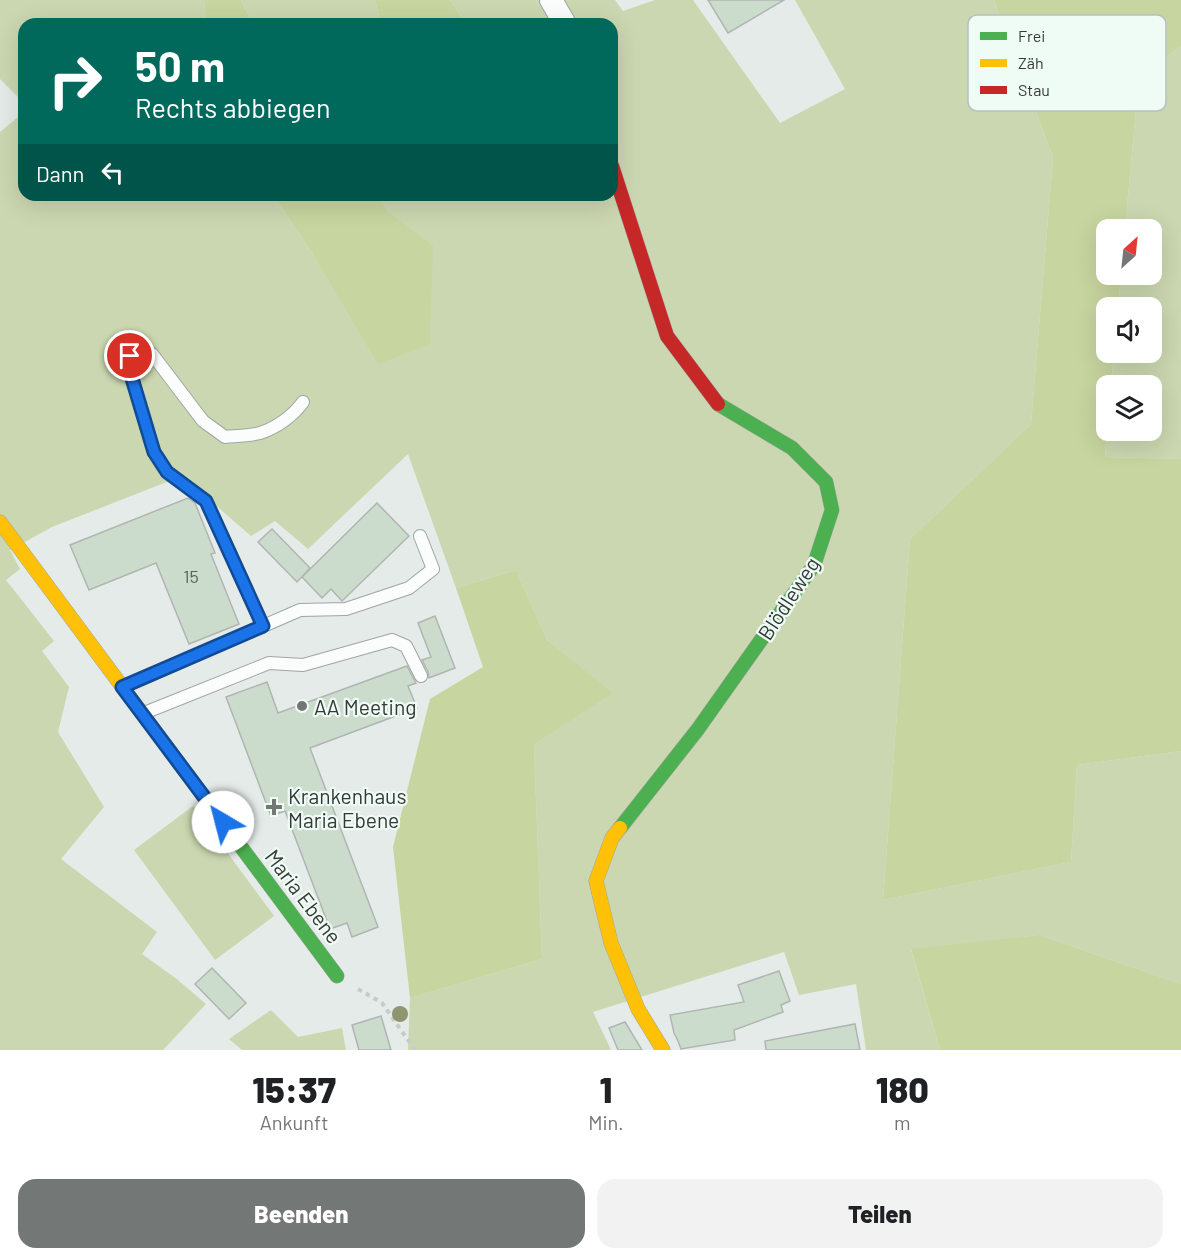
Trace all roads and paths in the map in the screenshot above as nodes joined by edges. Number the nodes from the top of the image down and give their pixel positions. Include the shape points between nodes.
1 (552, 0) edge
2 (562, 18) edge
3 (618, 184) edge
4 (303, 402) dead end
5 (0, 522) edge
6 (420, 536) dead end
7 (263, 626) junction
8 (421, 676) dead end
9 (122, 687) junction
10 (142, 714) junction
11 (337, 976) joint
12 (415, 1050) edge
13 (663, 1050) edge

1 - 2 street
3 - 13 street, Blödleweg via 668,336 718,404 792,448 826,482 832,510 814,565 698,729 612,838 596,881 611,943 638,1009
4 - 7 lane via 276,426 258,433 225,437 202,421 152,354 138,352 130,356 128,365 154,452 167,472 206,501
5 - 9 street, Maria Ebene
6 - 7 lane via 433,569 409,588 346,609 300,610
7 - 9 lane
8 - 10 lane via 406,646 392,640 303,665 269,663
9 - 10 street, Maria Ebene
10 - 11 street, Maria Ebene
11 - 12 path, Maria Ebene via 382,1004

